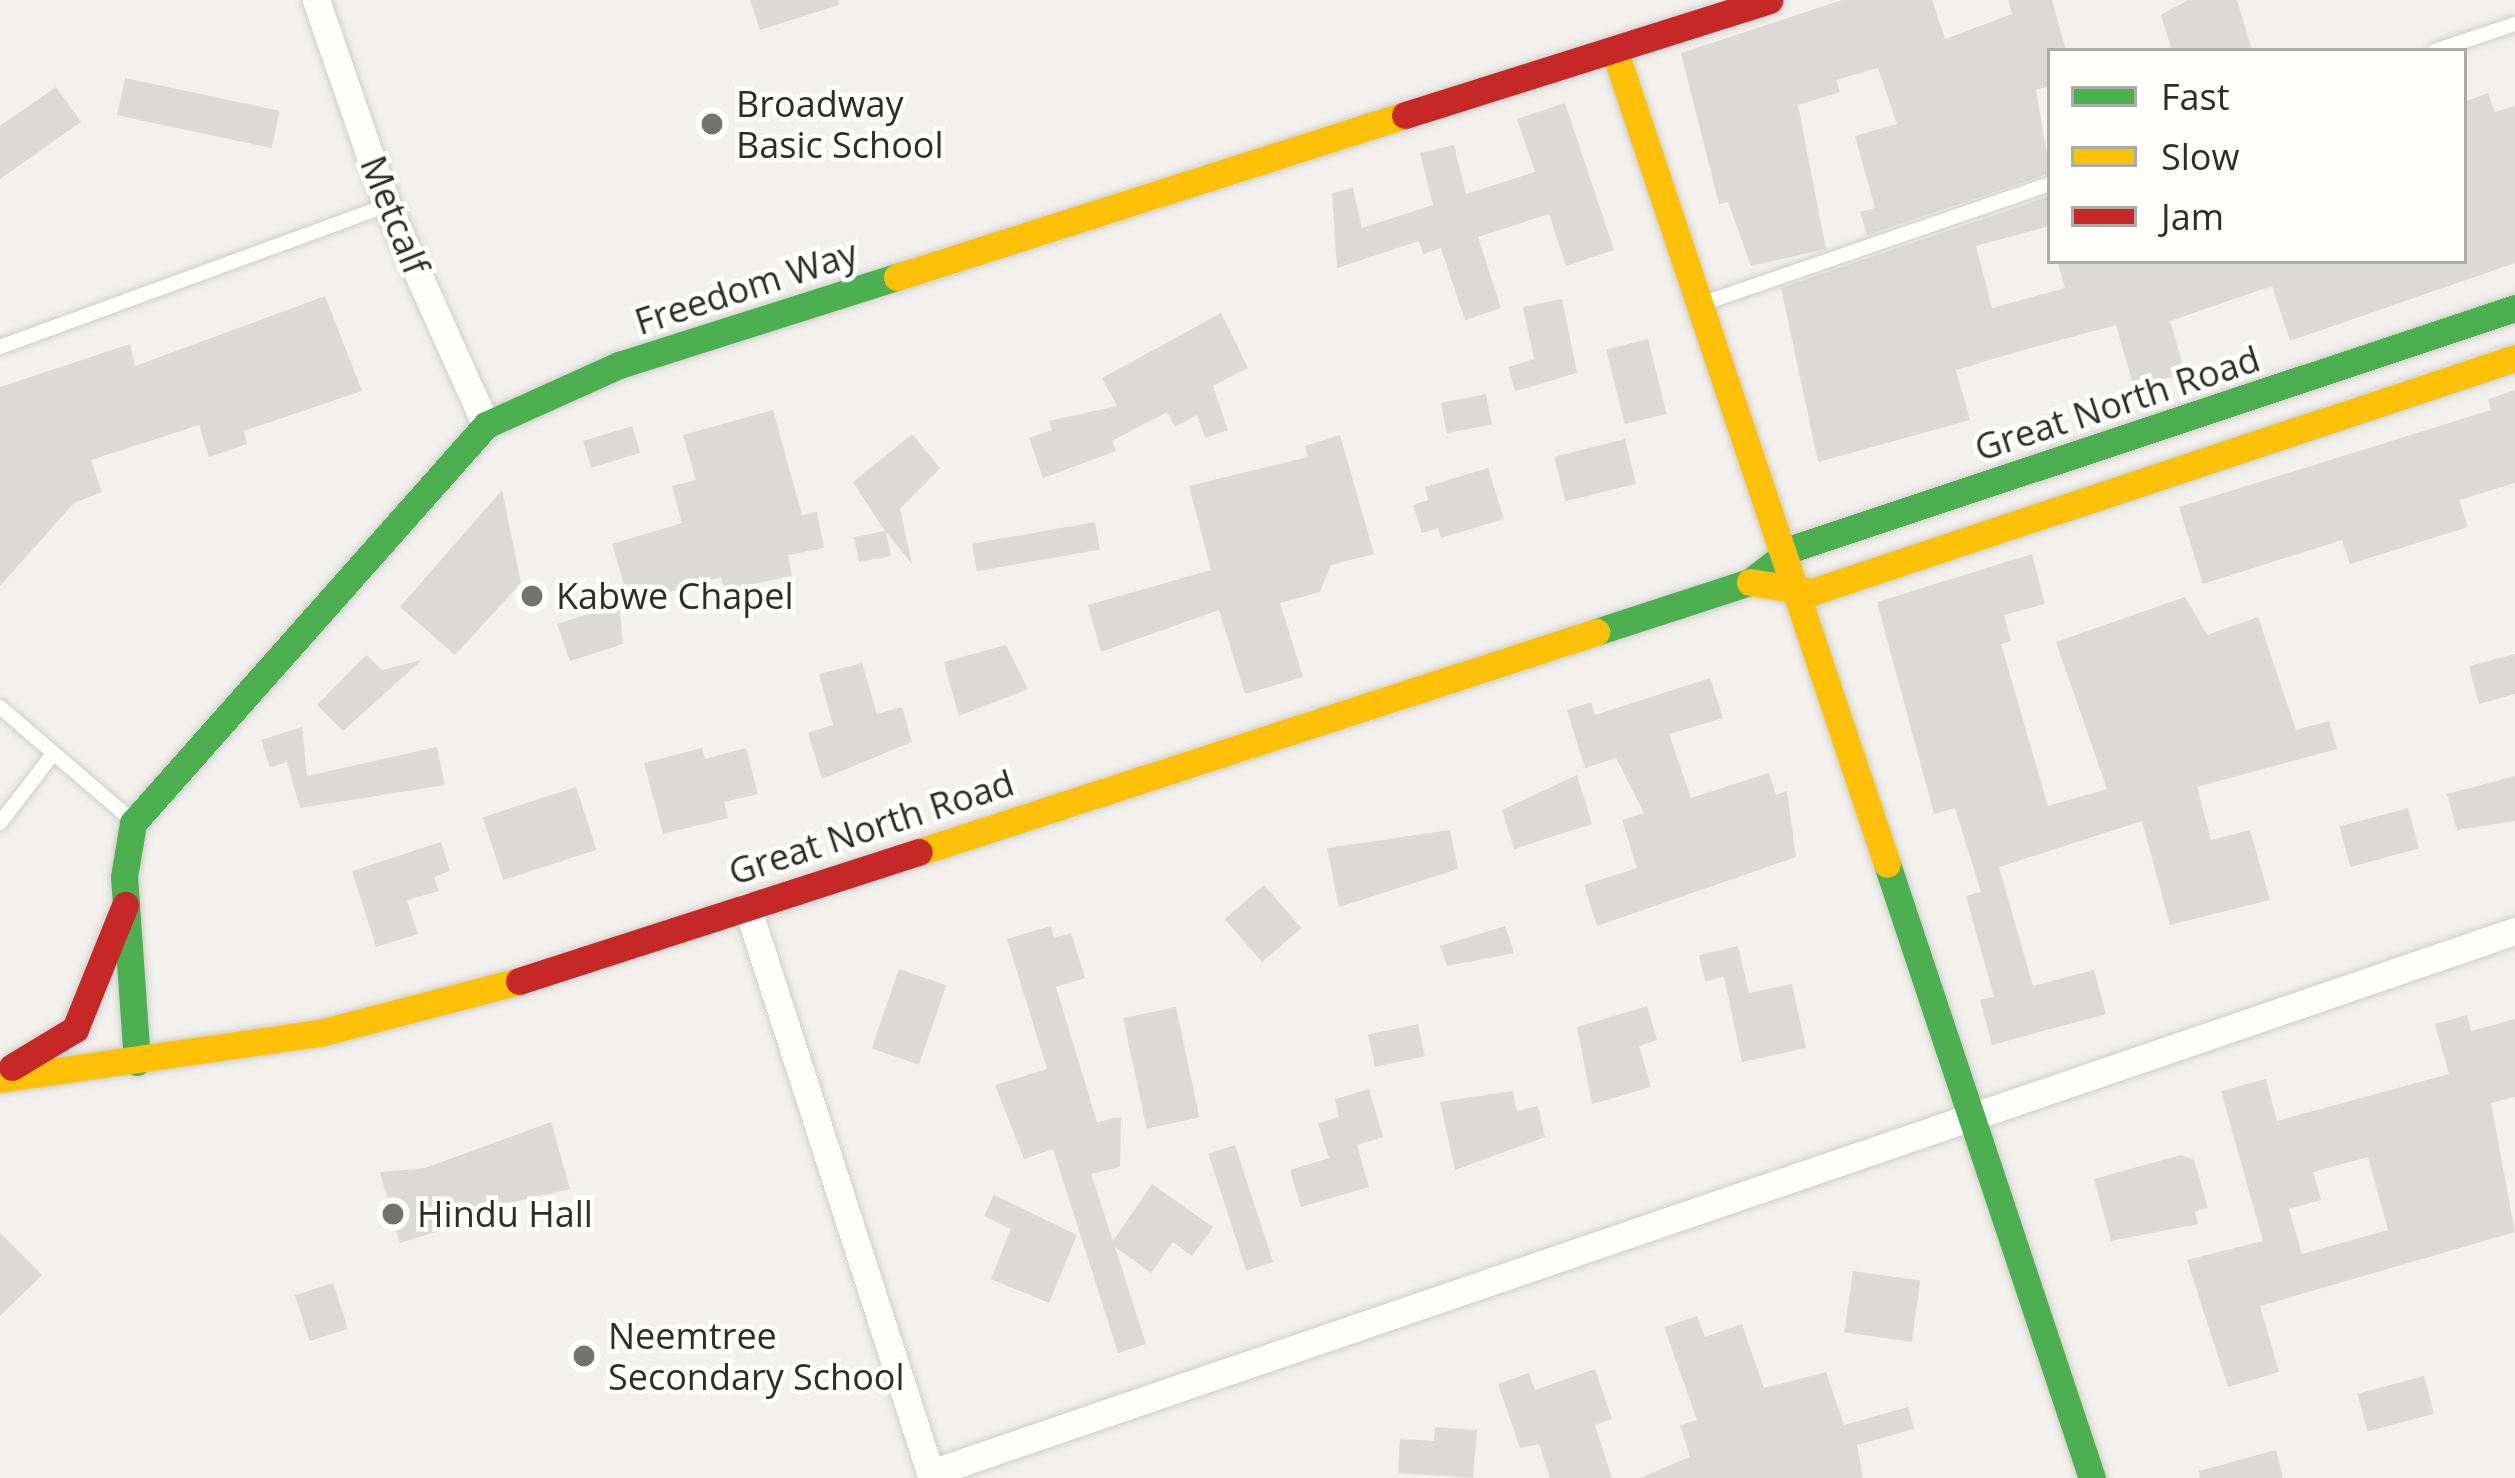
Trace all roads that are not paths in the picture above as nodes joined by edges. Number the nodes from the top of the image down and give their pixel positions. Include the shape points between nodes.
1 (316, 0) edge
2 (1769, 0) edge
3 (2515, 24) edge
4 (2444, 48) edge
5 (1615, 52) junction
6 (2047, 185) edge
7 (387, 205) junction
8 (1704, 302) junction
9 (2515, 308) edge
10 (0, 347) edge
11 (2515, 358) edge
12 (486, 425) junction
13 (1786, 552) junction
14 (1750, 582) junction
15 (1802, 594) junction
16 (0, 707) edge
17 (53, 754) junction
18 (0, 823) edge
19 (134, 823) junction
20 (125, 905) junction
21 (747, 907) junction
22 (2515, 931) edge
23 (137, 1062) junction
24 (0, 1076) edge
25 (1972, 1117) junction
26 (932, 1476) edge
27 (2092, 1478) edge

1 - 7 street, Metcalf
2 - 5 main road, Freedom Way
3 - 4 lane
5 - 8 main road
5 - 12 main road, Freedom Way via 619,365
6 - 8 lane
7 - 10 lane
7 - 12 street, Metcalf
8 - 13 main road
9 - 13 main road, Great North Road
11 - 15 main road
12 - 19 main road, Freedom Way
13 - 14 main road, Great North Road
13 - 15 main road
14 - 15 main road
14 - 21 main road, Great North Road
15 - 25 main road
16 - 17 lane
17 - 18 lane
17 - 19 lane
19 - 20 main road
20 - 23 main road
20 - 24 main road via 75,1029
21 - 23 main road, Great North Road via 396,1017
21 - 26 street
22 - 25 street
23 - 24 main road, Great North Road
25 - 26 street
25 - 27 main road

